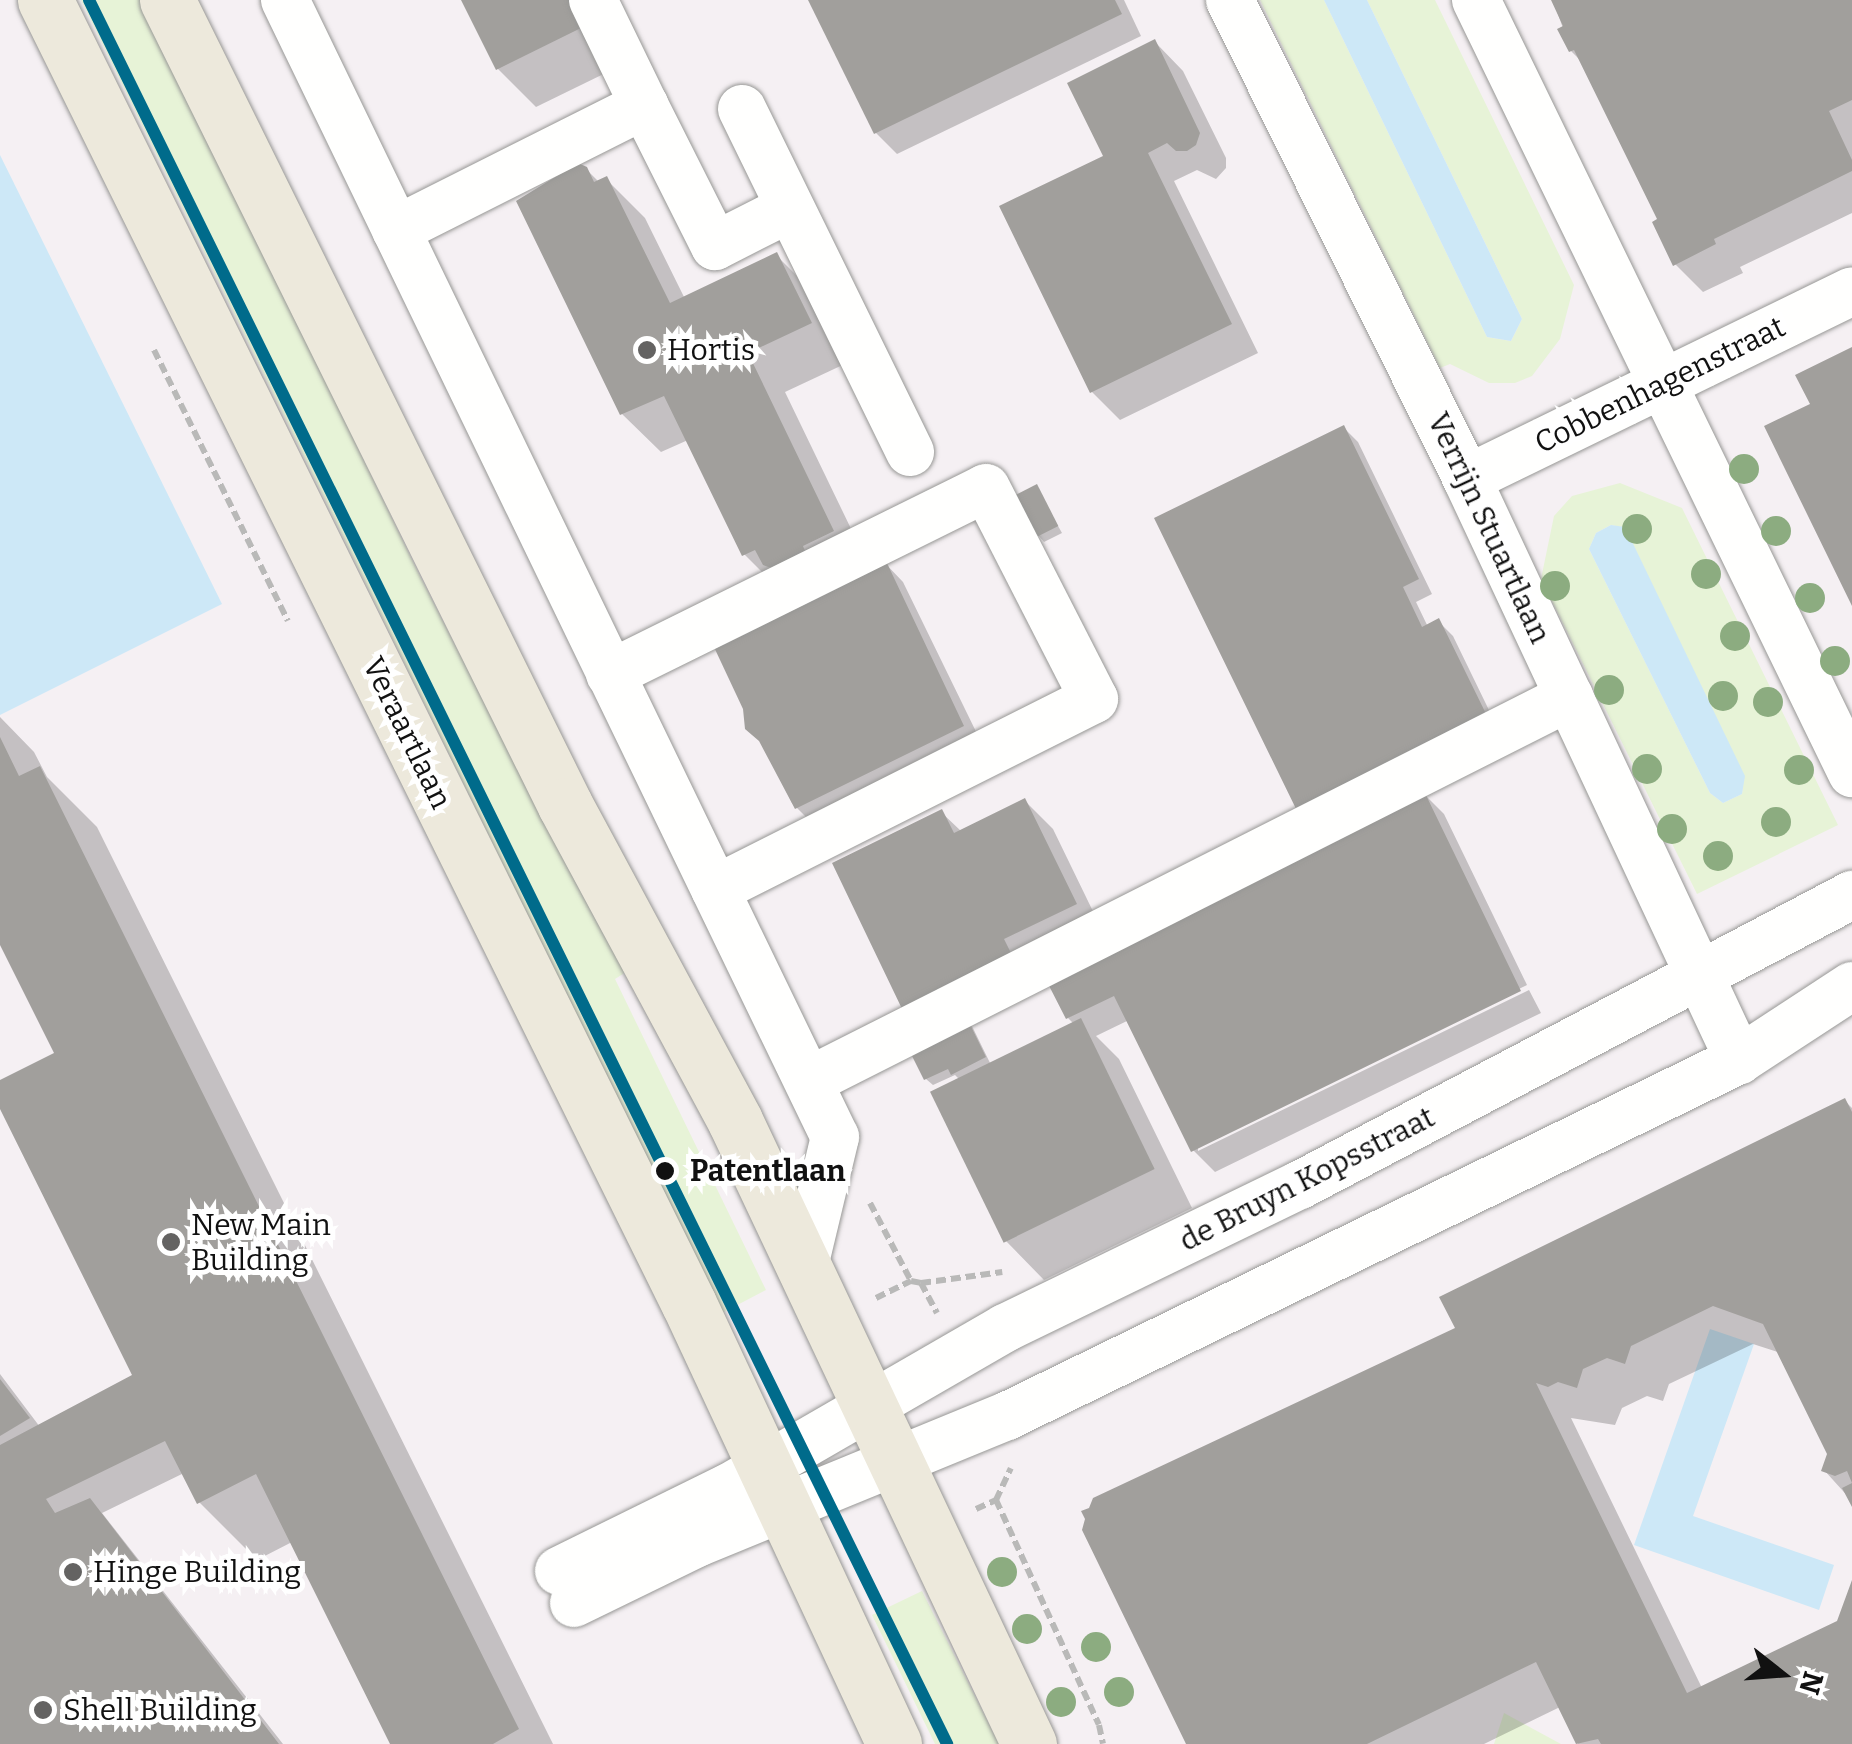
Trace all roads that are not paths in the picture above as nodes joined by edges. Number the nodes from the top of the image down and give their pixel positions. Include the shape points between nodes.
1 (45, 0) edge
2 (167, 0) edge
3 (285, 0) edge
4 (593, 0) edge
5 (1230, 0) edge
6 (1476, 0) edge
7 (644, 105) junction
8 (742, 110) dead end
9 (790, 208) junction
10 (396, 230) junction
11 (1852, 291) edge
12 (1662, 384) junction
13 (910, 452) dead end
14 (1467, 479) junction
15 (610, 674) junction
16 (1569, 697) junction
17 (1852, 773) edge
18 (715, 890) junction
19 (1852, 895) edge
20 (1698, 976) junction
21 (1852, 986) edge
22 (1739, 1060) junction
23 (809, 1081) junction
24 (805, 1262) junction
25 (872, 1404) junction
26 (898, 1461) junction
27 (774, 1487) junction
28 (566, 1587) dead end
29 (894, 1744) edge
30 (1029, 1744) edge

1 - 27 main road, Veraartlaan
2 - 24 main road via 566,805
3 - 10 street
4 - 7 street
5 - 14 street, Verrijn Stuartlaan
6 - 12 street
7 - 9 street via 716,246
7 - 10 street
8 - 9 street
9 - 13 street
10 - 15 street
11 - 12 street, Cobbenhagenstraat
12 - 14 street, Cobbenhagenstraat
12 - 17 street
14 - 16 street, Verrijn Stuartlaan
15 - 18 street
15 - 18 street via 986,488 1094,698
16 - 20 street, Verrijn Stuartlaan
16 - 23 street
18 - 23 street
19 - 20 street, de Bruyn Kopsstraat
20 - 22 street, Verrijn Stuartlaan
20 - 25 street, de Bruyn Kopsstraat via 1300,1185 1005,1328
21 - 22 street
22 - 26 street via 1007,1416
23 - 24 street via 834,1137
24 - 25 main road
25 - 26 main road
25 - 27 street, de Bruyn Kopsstraat
26 - 27 street
26 - 30 main road
27 - 28 street
27 - 29 main road, Veraartlaan

